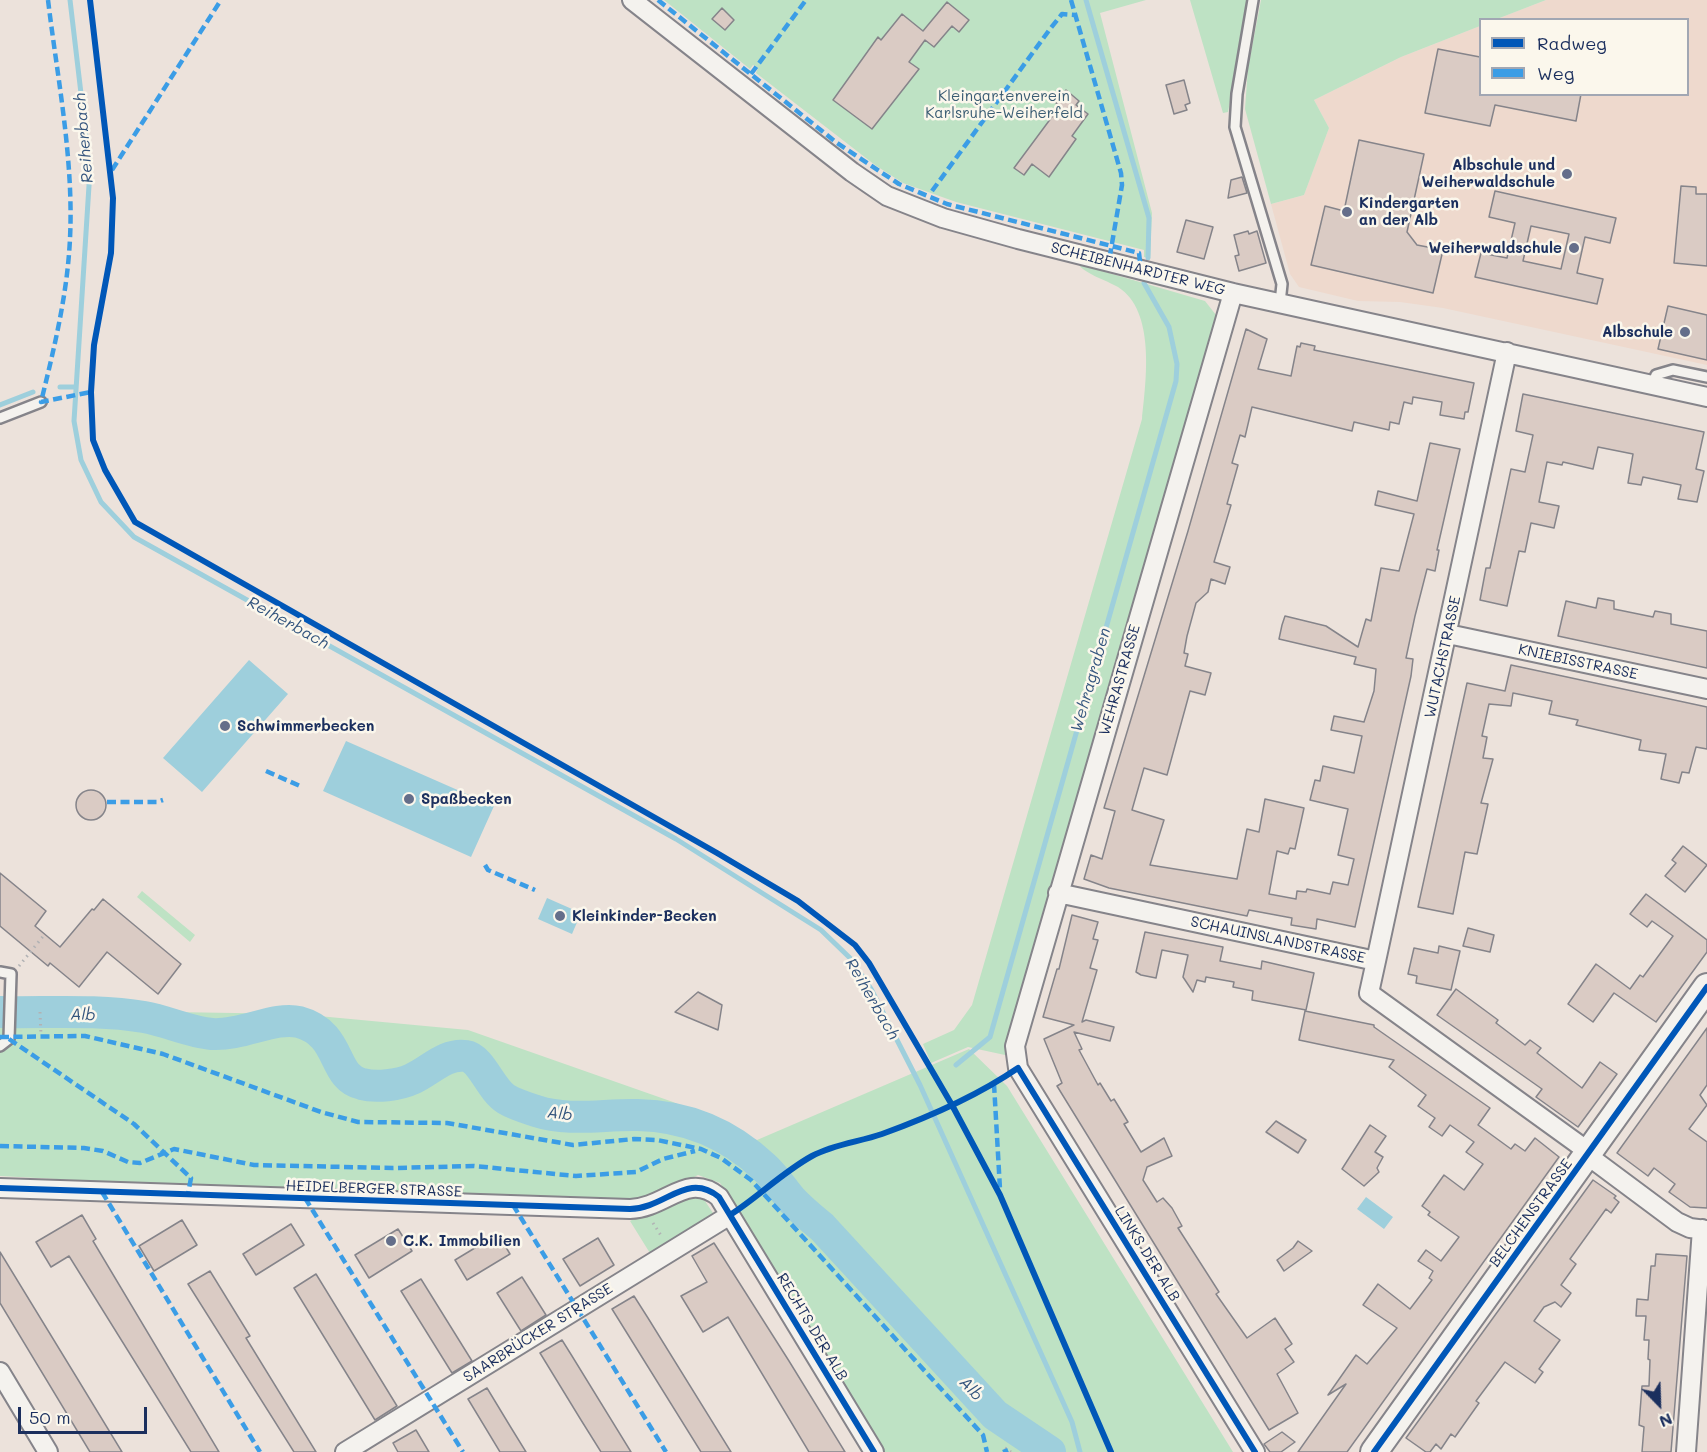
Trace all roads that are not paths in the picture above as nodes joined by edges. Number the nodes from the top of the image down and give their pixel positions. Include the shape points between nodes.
1 (632, 0) edge
2 (1253, 0) edge
3 (1233, 293) junction
4 (1280, 303) junction
5 (1507, 352) junction
6 (1707, 377) edge
7 (1652, 385) junction
8 (1707, 397) edge
9 (41, 402) dead end
10 (0, 418) edge
11 (1448, 634) junction
12 (1707, 689) edge
13 (1058, 893) junction
14 (1376, 961) junction
15 (0, 972) edge
16 (1707, 987) edge
17 (0, 1046) edge
18 (1018, 1068) joint
19 (1588, 1154) junction
20 (0, 1188) edge
21 (730, 1215) junction
22 (1704, 1229) edge
23 (0, 1372) edge
24 (48, 1452) edge
25 (345, 1452) edge
26 (874, 1452) edge
27 (1255, 1452) edge
28 (1374, 1452) edge
29 (1686, 1452) edge

1 - 3 street, SCHEIBENHARDTER WEG via 887,196 943,218
2 - 4 lane via 1235,127 1282,284
3 - 4 street, SCHEIBENHARDTER WEG
3 - 13 street, WEHRASTRASSE
4 - 5 street, SCHEIBENHARDTER WEG
5 - 7 street, SCHEIBENHARDTER WEG
5 - 11 street, WUTACHSTRASSE
6 - 7 lane via 1673,370 1656,375
7 - 8 street, SCHEIBENHARDTER WEG
9 - 10 lane
11 - 12 street, KNIEBISSTRASSE
11 - 14 street, WUTACHSTRASSE
13 - 14 street, SCHAUINSLANDSTRASSE
13 - 18 street, WEHRASTRASSE via 1016,1046
14 - 19 street, SCHAUINSLANDSTRASSE via 1369,993
15 - 17 lane via 11,974 9,1039
16 - 19 street, BELCHENSTRASSE
18 - 27 street, LINKS DER ALB
19 - 22 street, SCHAUINSLANDSTRASSE via 1677,1222
19 - 28 street, BELCHENSTRASSE
20 - 21 street, HEIDELBERGER STRASSE via 644,1208 686,1188 699,1187 719,1197
21 - 25 street, SAARBRÜCKER STRASSE
21 - 26 street, RECHTS DER ALB
22 - 29 street
23 - 24 street

